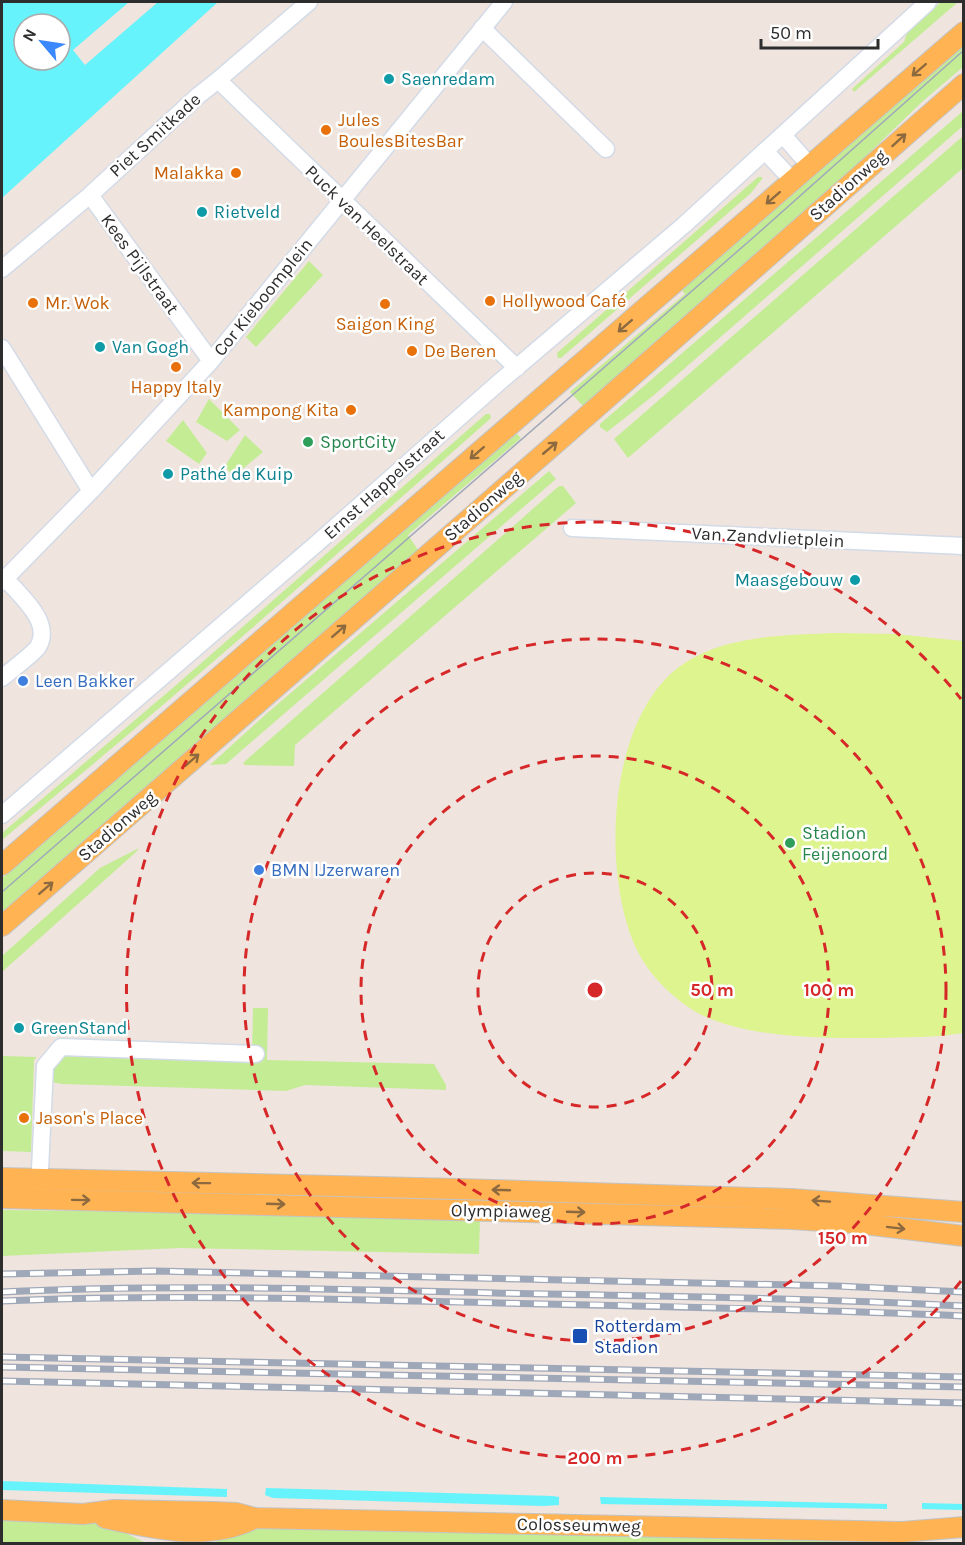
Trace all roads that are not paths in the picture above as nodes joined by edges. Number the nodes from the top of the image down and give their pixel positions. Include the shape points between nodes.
1 (309, 2) edge
2 (504, 2) edge
3 (928, 2) edge
4 (483, 27) junction
5 (963, 32) edge
6 (219, 80) junction
7 (963, 84) edge
8 (783, 135) junction
9 (606, 149) dead end
10 (765, 151) junction
11 (810, 166) junction
12 (793, 181) junction
13 (90, 195) junction
14 (342, 200) junction
15 (2, 269) edge
16 (2, 348) edge
17 (211, 362) junction
18 (517, 368) junction
19 (91, 491) junction
20 (572, 528) dead end
21 (963, 546) edge
22 (3, 580) edge
23 (2, 678) edge
24 (2, 815) edge
25 (2, 865) edge
26 (2, 926) edge
27 (256, 1054) dead end
28 (2, 1178) edge
29 (39, 1180) junction
30 (2, 1198) edge
31 (38, 1200) junction
32 (792, 1209) junction
33 (963, 1212) edge
34 (963, 1236) edge
35 (2, 1510) edge
36 (178, 1511) junction
37 (83, 1514) junction
38 (255, 1518) junction
39 (963, 1527) edge
40 (902, 1532) junction
41 (178, 1537) edge
42 (963, 1541) edge

1 - 6 street, Piet Smitkade
2 - 4 street, Cor Kieboomplein
3 - 8 street, Ernst Happelstraat
4 - 9 street
4 - 14 street, Cor Kieboomplein
5 -> 11 main road
6 - 13 street, Piet Smitkade
6 - 14 street, Puck van Heelstraat
26 -> 7 main road, Stadionweg
8 - 10 street, Ernst Happelstraat
8 - 11 street
10 - 12 street
10 - 18 street, Ernst Happelstraat
11 - 12 main road
12 -> 25 main road
13 - 15 street, Piet Smitkade
13 - 17 street, Kees Pijlstraat
14 - 17 street, Cor Kieboomplein
14 - 18 street, Puck van Heelstraat
16 - 19 street
17 - 19 street, Cor Kieboomplein
18 - 24 street, Ernst Happelstraat
19 - 22 street, Cor Kieboomplein
20 - 21 street, Van Zandvlietplein
22 - 23 street, Cor Kieboomplein via 36,616 43,635 37,648
27 - 29 street via 61,1047 45,1066
28 - 29 main road, Olympiaweg
29 - 31 street
32 -> 29 main road, Olympiaweg via 447,1188
30 - 31 main road, Olympiaweg
31 -> 32 main road, Olympiaweg
33 -> 32 main road, Olympiaweg
32 -> 34 main road, Olympiaweg via 855,1223
35 - 37 main road, Colosseumweg
36 - 37 main road, Colosseumweg via 114,1510
36 - 38 main road, Colosseumweg via 236,1513
36 - 41 street
37 - 41 main road, Colosseumweg
38 - 40 main road, Colosseumweg
38 - 41 main road, Colosseumweg
39 - 40 main road, Colosseumweg
40 - 42 main road, Colosseumweg

